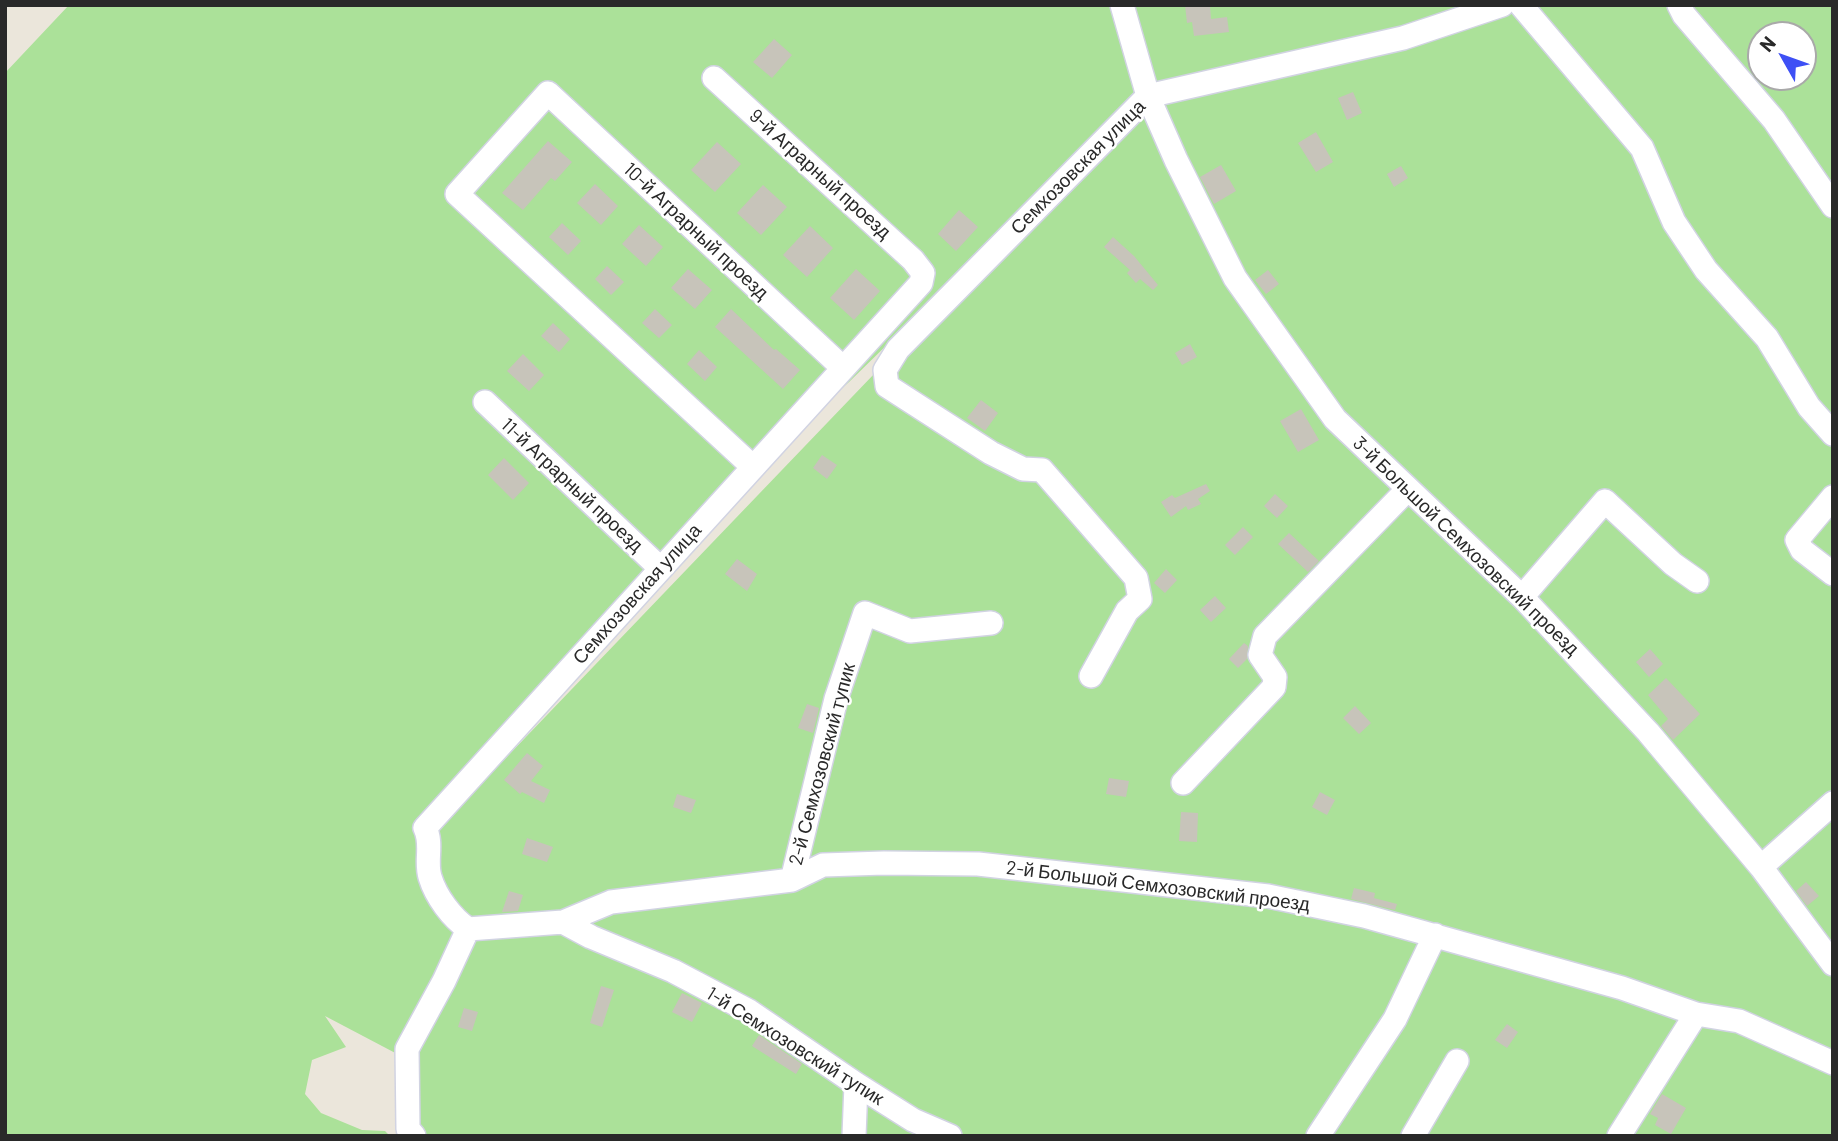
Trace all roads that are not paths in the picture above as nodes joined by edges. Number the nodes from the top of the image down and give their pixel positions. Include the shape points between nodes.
1 (1122, 5) edge
2 (1502, 5) edge
3 (1521, 5) edge
4 (1679, 5) edge
5 (714, 78) dead end
6 (1148, 96) junction
7 (1833, 206) edge
8 (923, 273) joint
9 (843, 368) junction
10 (485, 402) dead end
11 (1833, 434) edge
12 (753, 467) junction
13 (1408, 489) junction
14 (1833, 497) edge
15 (660, 568) junction
16 (1833, 574) edge
17 (1697, 581) dead end
18 (1522, 597) junction
19 (991, 623) dead end
20 (1091, 676) dead end
21 (1183, 783) dead end
22 (1833, 803) edge
23 (1761, 867) junction
24 (792, 880) junction
25 (563, 922) junction
26 (468, 929) junction
27 (1434, 935) junction
28 (1833, 964) edge
29 (1696, 1014) junction
30 (1457, 1061) dead end
31 (1833, 1063) edge
32 (856, 1084) junction
33 (414, 1136) edge
34 (854, 1136) edge
35 (950, 1136) edge
36 (1318, 1136) edge
37 (1413, 1136) edge
38 (1619, 1136) edge

1 - 6 street, 3-й Большой Семхозовский проезд
2 - 6 street, Семхозовская улица via 1403,38
3 - 11 street via 1642,148 1681,232 1706,270 1767,338 1809,407
4 - 7 street via 1774,120
5 - 8 street, 9-й Аграрный проезд
6 - 13 street, 3-й Большой Семхозовский проезд via 1235,278 1335,419
6 - 20 street, Семхозовская улица via 898,349 885,370 887,386 991,453 1023,469 1042,470 1136,578 1140,599 1127,611
8 - 9 street, Семхозовская улица via 921,283
9 - 12 street, Семхозовская улица
9 - 12 street, 10-й Аграрный проезд via 548,93 457,194
10 - 15 street, 11-й Аграрный проезд
12 - 15 street, Семхозовская улица
13 - 18 street, 3-й Большой Семхозовский проезд
13 - 21 street via 1265,636 1260,654 1275,677 1274,687
14 - 16 street via 1797,541 1801,550
15 - 26 street, Семхозовская улица via 425,828 430,838 430,877 452,918
17 - 18 street via 1605,501
18 - 23 street, 3-й Большой Семхозовский проезд via 1648,732
19 - 24 street, 2-й Семхозовский тупик via 910,631 865,613 836,699
22 - 23 street
23 - 28 street, 3-й Большой Семхозовский проезд
24 - 25 street, 2-й Большой Семхозовский проезд via 611,902
24 - 27 street, 2-й Большой Семхозовский проезд via 823,865 978,864 1268,896
25 - 26 street, 2-й Большой Семхозовский проезд
25 - 32 street, 1-й Семхозовский тупик via 673,971 749,1012
26 - 33 street via 408,1048 408,1129
27 - 29 street, 2-й Большой Семхозовский проезд via 1622,988
27 - 36 street via 1395,1019
29 - 31 street, 2-й Большой Семхозовский проезд via 1739,1021
29 - 38 street
30 - 37 street
32 - 34 street
32 - 35 street, 1-й Семхозовский тупик

